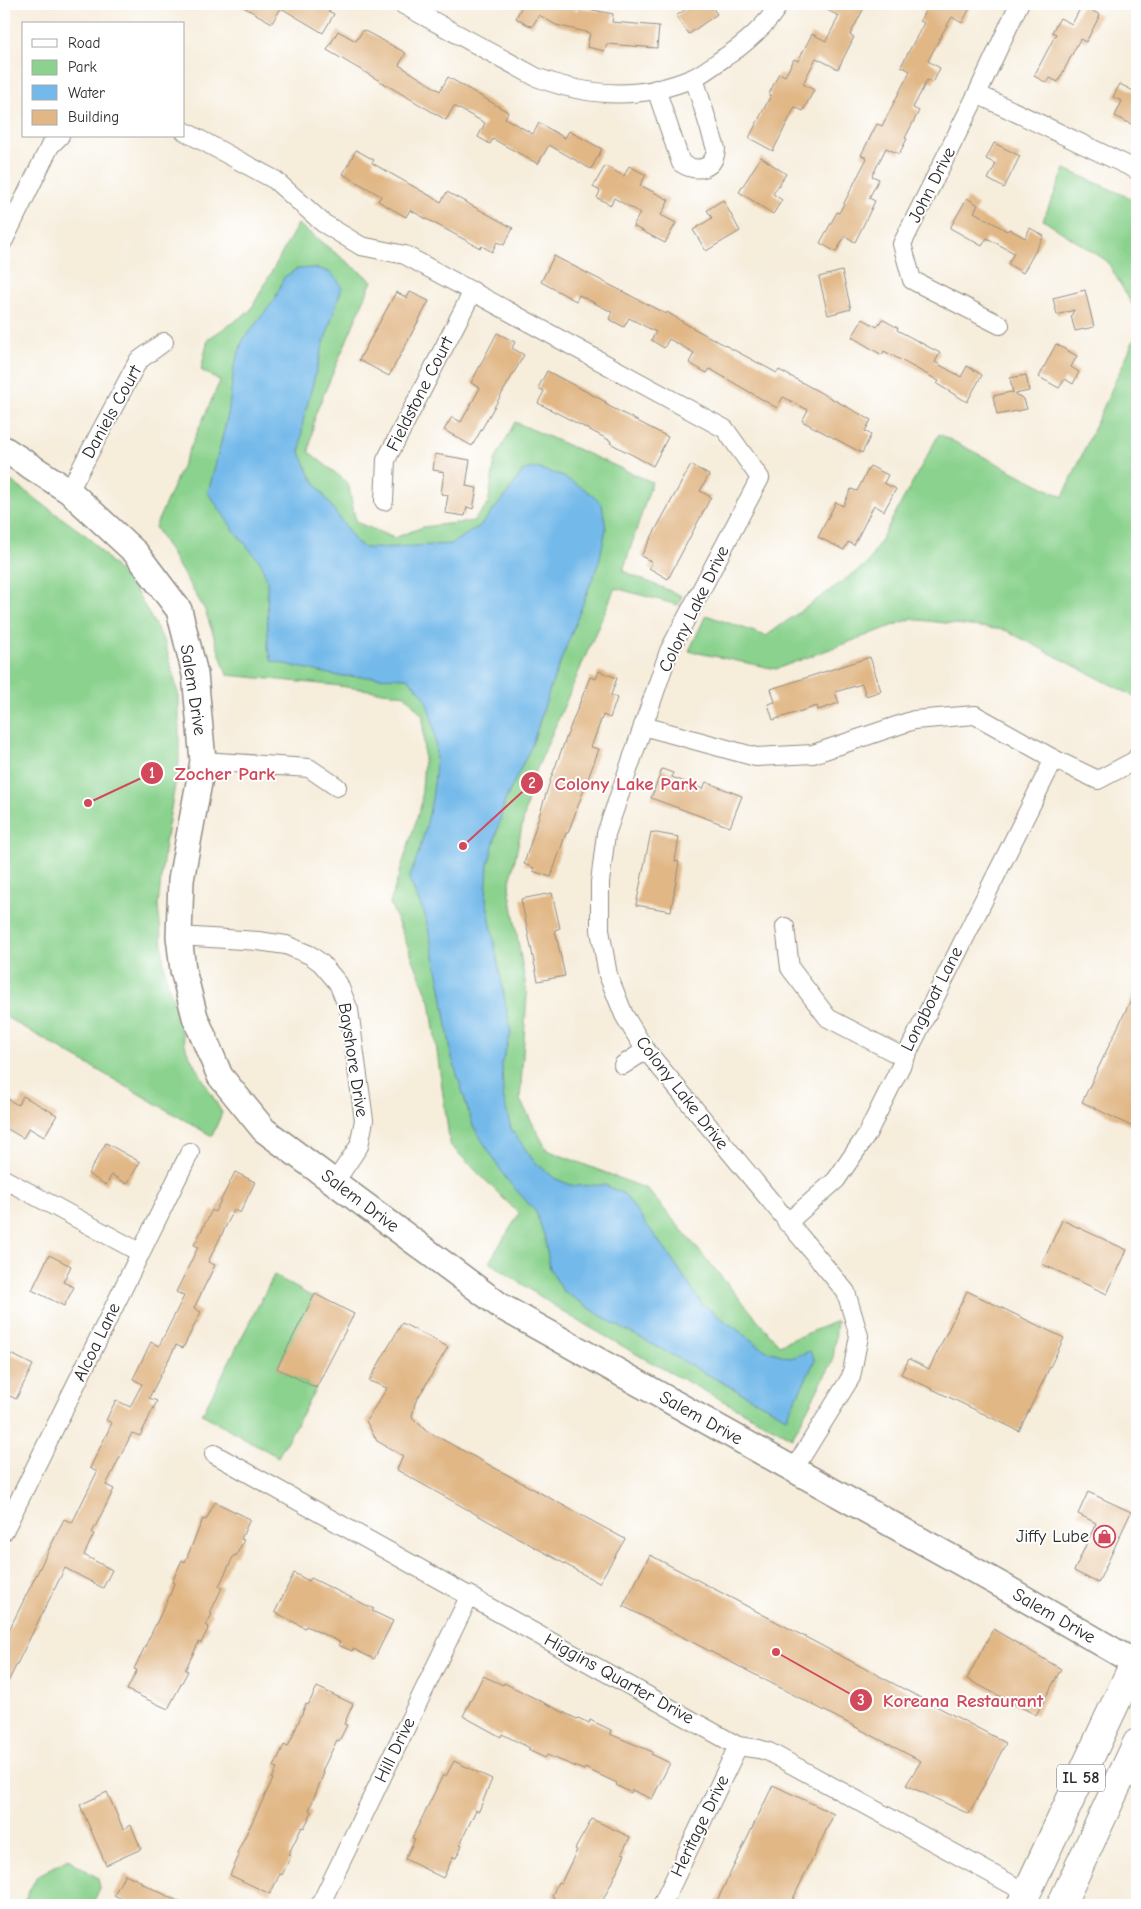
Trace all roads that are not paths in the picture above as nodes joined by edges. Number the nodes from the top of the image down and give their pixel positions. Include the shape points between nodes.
1 (779, 4) edge
2 (1019, 4) edge
3 (414, 6) edge
4 (694, 78) junction
5 (656, 90) junction
6 (978, 94) junction
7 (185, 132) edge
8 (58, 138) edge
9 (1137, 170) edge
10 (4, 240) edge
11 (473, 290) junction
12 (1000, 325) dead end
13 (164, 342) dead end
14 (4, 449) edge
15 (69, 491) junction
16 (384, 501) dead end
17 (642, 726) junction
18 (1137, 757) edge
19 (1054, 758) junction
20 (204, 761) junction
21 (337, 787) dead end
22 (785, 927) dead end
23 (179, 936) junction
24 (646, 1050) junction
25 (903, 1058) junction
26 (623, 1065) dead end
27 (190, 1152) dead end
28 (4, 1179) edge
29 (334, 1182) junction
30 (787, 1223) junction
31 (141, 1254) junction
32 (214, 1454) dead end
33 (794, 1470) junction
34 (4, 1532) edge
35 (470, 1595) junction
36 (1136, 1661) edge
37 (1137, 1743) edge
38 (738, 1746) junction
39 (1024, 1899) edge
40 (320, 1905) edge
41 (662, 1905) edge
42 (1061, 1905) edge

1 - 4 street via 744,46
2 - 6 street, John Drive
3 - 5 street via 509,64 559,86 610,94
4 - 5 street
4 - 5 street via 716,149 710,164 700,169 694,170 681,163
6 - 9 street
6 - 12 street, John Drive via 902,244 912,280
7 - 11 street, Colony Lake Drive via 275,180 323,223 360,246 405,255
8 - 10 street via 50,146
11 - 16 street, Fieldstone Court via 386,460
11 - 17 street, Colony Lake Drive via 725,429 760,478 669,650
13 - 15 street, Daniels Court via 138,361
14 - 15 street, Salem Drive
15 - 20 street, Salem Drive via 136,553 178,610 195,674
17 - 19 street via 756,756 814,754 914,720 975,715
17 - 24 street, Colony Lake Drive via 606,834 600,882 600,930 608,975 624,1015
18 - 19 street via 1098,780
19 - 25 street, Longboat Lane
20 - 21 street via 309,768
20 - 23 street, Salem Drive via 181,880
22 - 25 street via 790,968 828,1018
23 - 29 street, Salem Drive via 183,970 195,1017 220,1076 264,1130
23 - 29 street, Bayshore Drive via 286,945 310,955 338,983 349,1010 364,1120 359,1146
24 - 26 street
24 - 30 street, Colony Lake Drive
25 - 30 street, Longboat Lane via 866,1136 836,1180
27 - 31 street, Alcoa Lane
28 - 31 street
29 - 33 street, Salem Drive via 502,1307
30 - 33 street, Colony Lake Drive via 846,1292 859,1336 851,1377
31 - 34 street, Alcoa Lane
32 - 35 street, Higgins Quarter Drive
33 - 36 street, Salem Drive
35 - 38 street, Higgins Quarter Drive
35 - 40 street, Hill Drive
36 - 39 main road, IL 58
37 - 42 main road, IL 58
38 - 39 street, Higgins Quarter Drive via 770,1752
38 - 41 street, Heritage Drive

